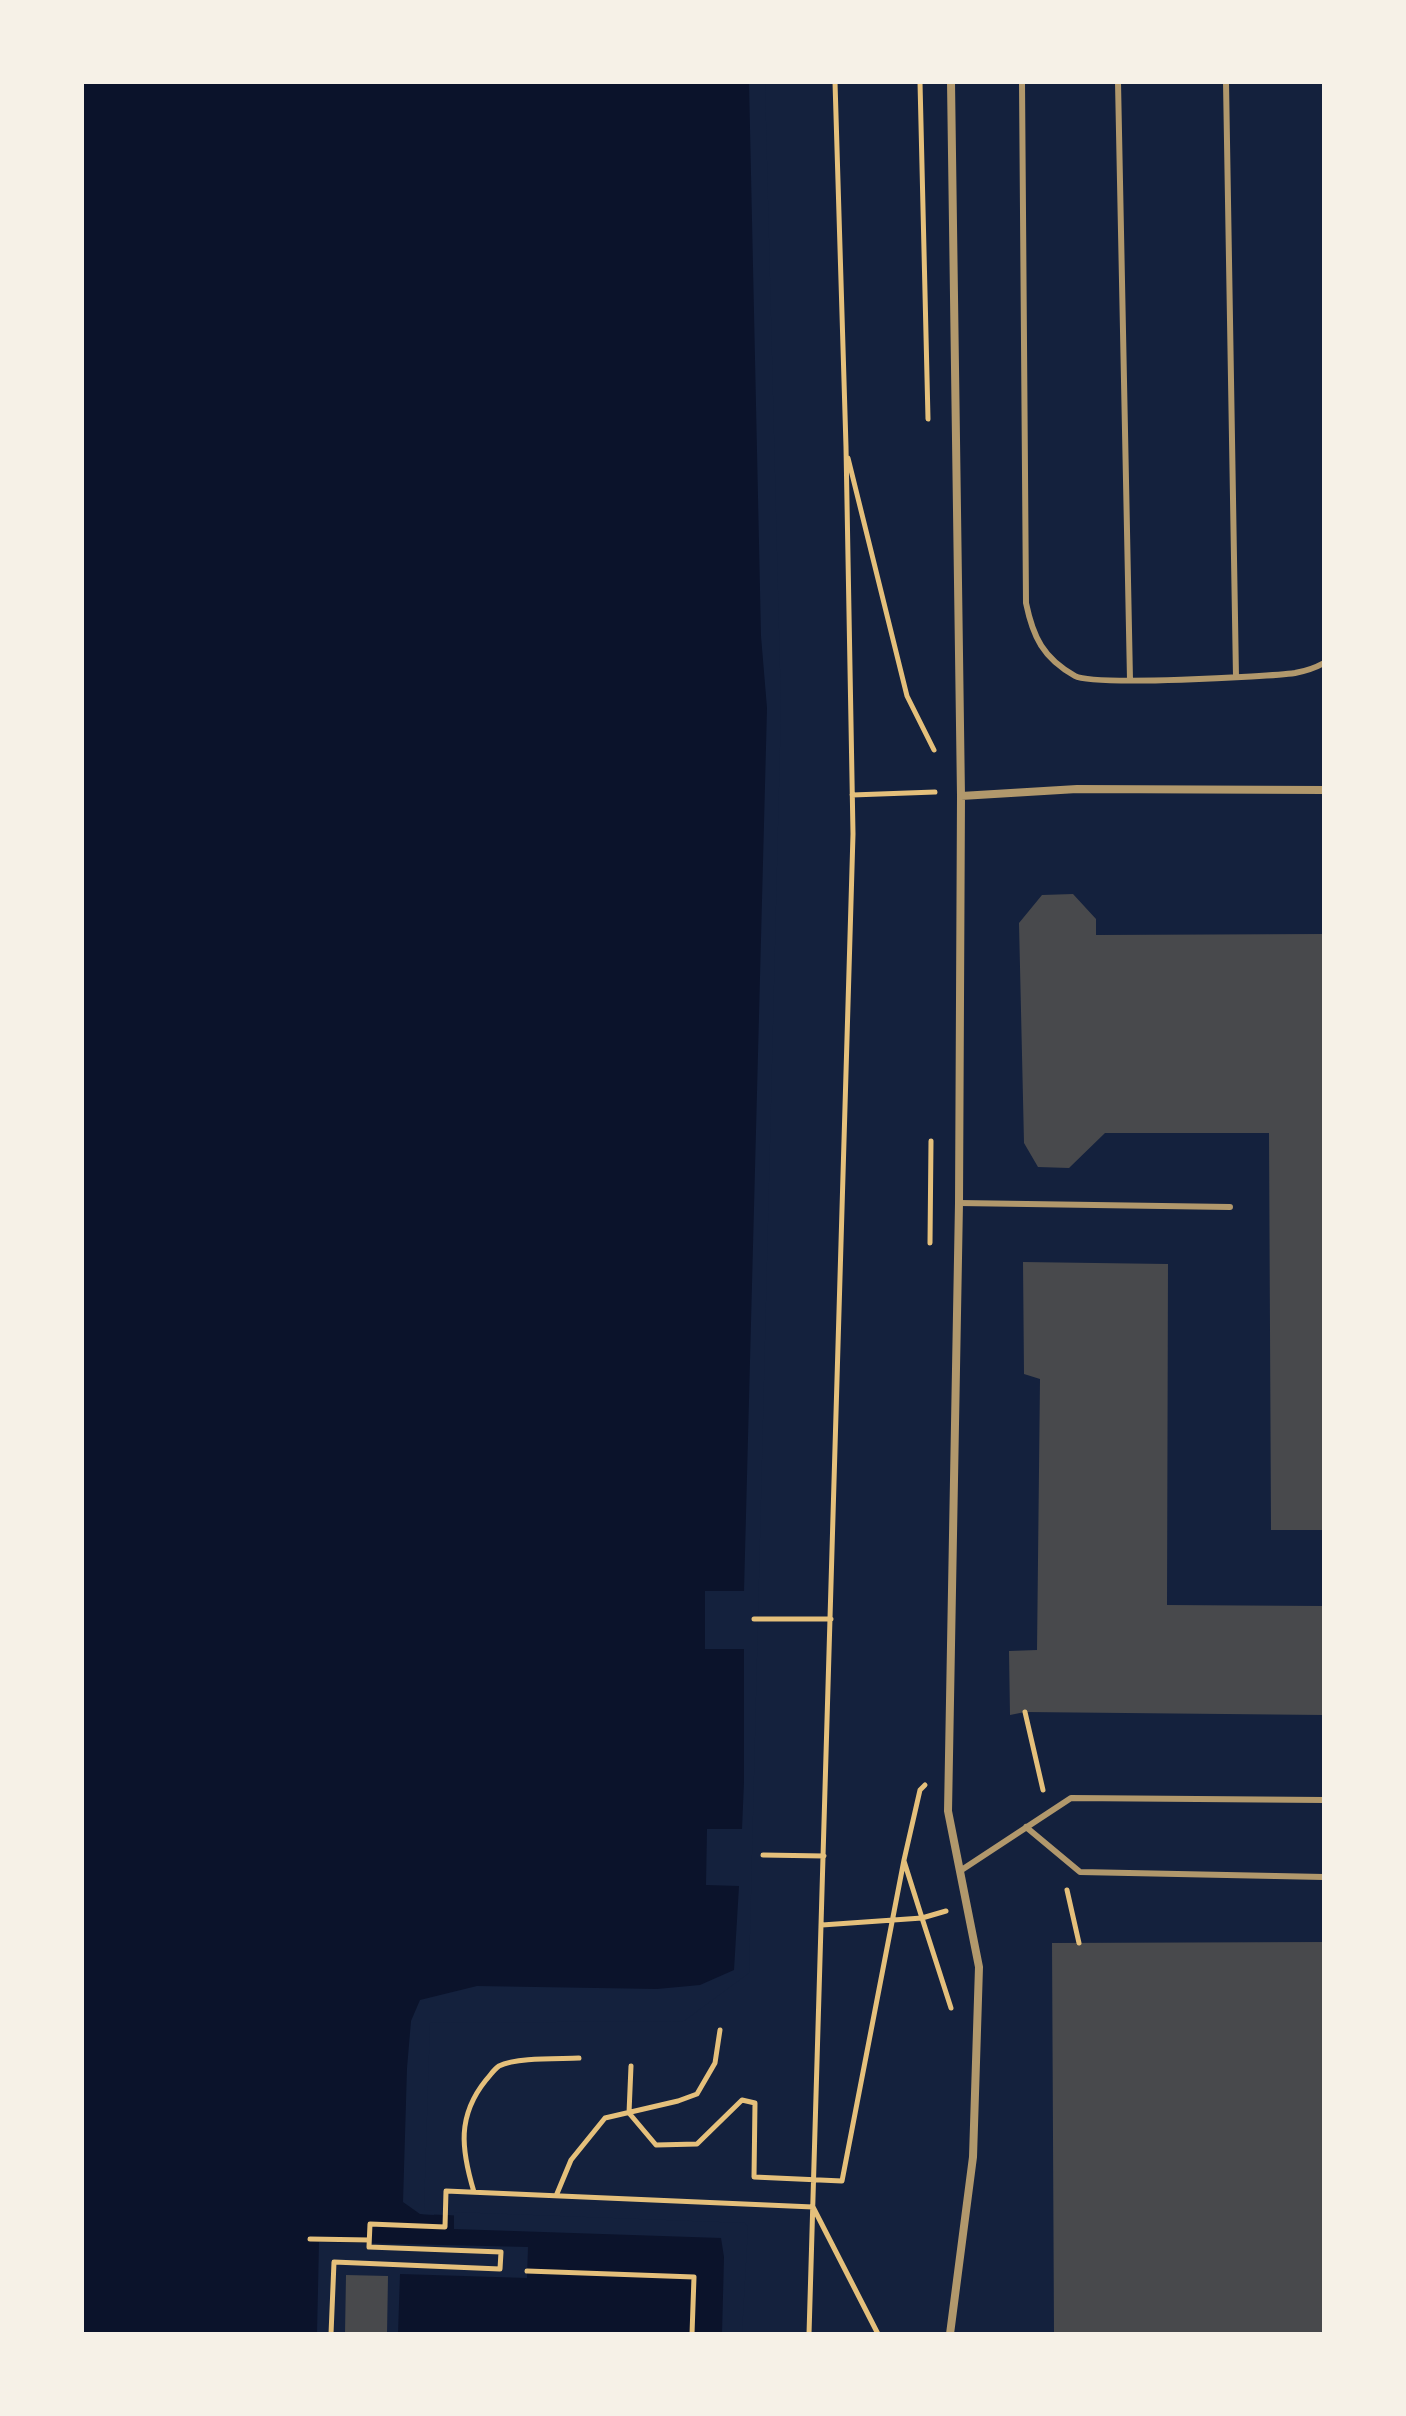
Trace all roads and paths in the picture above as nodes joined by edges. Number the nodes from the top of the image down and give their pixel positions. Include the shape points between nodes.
1 (835, 82) edge
2 (920, 82) edge
3 (951, 82) edge
4 (1022, 82) edge
5 (1118, 82) edge
6 (1226, 82) edge
7 (928, 433) dead end
8 (846, 447) junction
9 (1324, 663) edge
10 (1236, 677) junction
11 (1130, 680) junction
12 (935, 736) dead end
13 (935, 779) dead end
14 (1324, 790) edge
15 (852, 795) junction
16 (961, 796) junction
17 (931, 1139) dead end
18 (959, 1203) junction
19 (1230, 1207) dead end
20 (930, 1249) dead end
21 (754, 1619) dead end
22 (831, 1619) junction
23 (925, 1770) dead end
24 (1324, 1800) edge
25 (1026, 1827) junction
26 (763, 1855) dead end
27 (824, 1856) junction
28 (904, 1860) junction
29 (960, 1871) junction
30 (1324, 1877) edge
31 (967, 1905) junction
32 (922, 1918) junction
33 (892, 1920) junction
34 (822, 1925) junction
35 (951, 2022) dead end
36 (720, 2030) dead end
37 (579, 2058) dead end
38 (631, 2066) dead end
39 (629, 2113) junction
40 (814, 2180) junction
41 (474, 2192) junction
42 (556, 2196) junction
43 (813, 2207) junction
44 (310, 2239) dead end
45 (369, 2240) junction
46 (527, 2271) dead end
47 (331, 2334) edge
48 (692, 2334) edge
49 (809, 2334) edge
50 (878, 2334) edge
51 (950, 2334) edge

1 - 8 path
2 - 7 path
3 - 16 street
4 - 11 lane via 1026,603 1044,653 1078,678
5 - 11 lane
6 - 10 lane
8 - 12 path via 907,696 936,752
8 - 15 path
9 - 10 lane via 1295,673
10 - 11 lane
13 - 15 path via 935,792
14 - 16 street via 1077,789
15 - 22 path
16 - 18 street
17 - 20 path
18 - 19 lane
18 - 29 street via 948,1811
21 - 22 path
22 - 27 path
23 - 28 path
24 - 25 lane via 1071,1798
25 - 29 lane
25 - 30 lane via 1080,1872
26 - 27 path
27 - 34 path
28 - 32 path
28 - 33 path
29 - 31 street
31 - 32 path
31 - 51 street via 979,1967 973,2157
32 - 33 path
32 - 35 path via 951,2007
33 - 34 path
33 - 40 path via 842,2181
34 - 40 path
36 - 39 path via 715,2063 697,2094
37 - 41 path via 497,2067 478,2090 463,2138
38 - 39 path
39 - 40 path via 656,2145 697,2144 742,2100 755,2103 754,2177
39 - 42 path via 605,2118 589,2136 571,2160
40 - 43 path
41 - 42 path
41 - 45 path via 446,2191 445,2227 370,2224
42 - 43 path
43 - 49 path
43 - 50 path
44 - 45 path
45 - 47 path via 369,2247 501,2252 500,2269 334,2262
46 - 48 path via 694,2277

